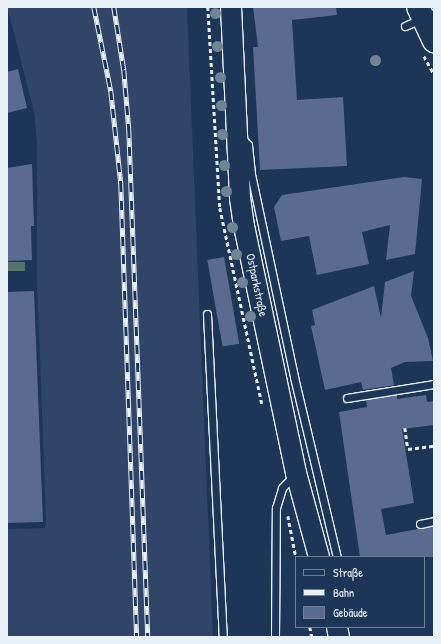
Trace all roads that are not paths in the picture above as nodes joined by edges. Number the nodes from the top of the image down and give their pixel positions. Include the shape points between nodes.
1 (230, 7) edge
2 (424, 14) edge
3 (434, 41) edge
4 (236, 136) junction
5 (207, 314) dead end
6 (434, 384) edge
7 (347, 398) dead end
8 (296, 473) junction
9 (434, 521) edge
10 (420, 524) dead end
11 (318, 556) edge
12 (337, 556) edge
13 (223, 637) edge
14 (275, 637) edge

1 - 4 street, Ostparkstraße
2 - 3 main road
4 - 8 street, Ostparkstraße via 244,226
4 - 12 lane via 243,138 248,145 251,174 294,377
5 - 13 lane
6 - 7 lane
8 - 11 street, Ostparkstraße
8 - 14 lane via 282,488 276,508
9 - 10 lane

